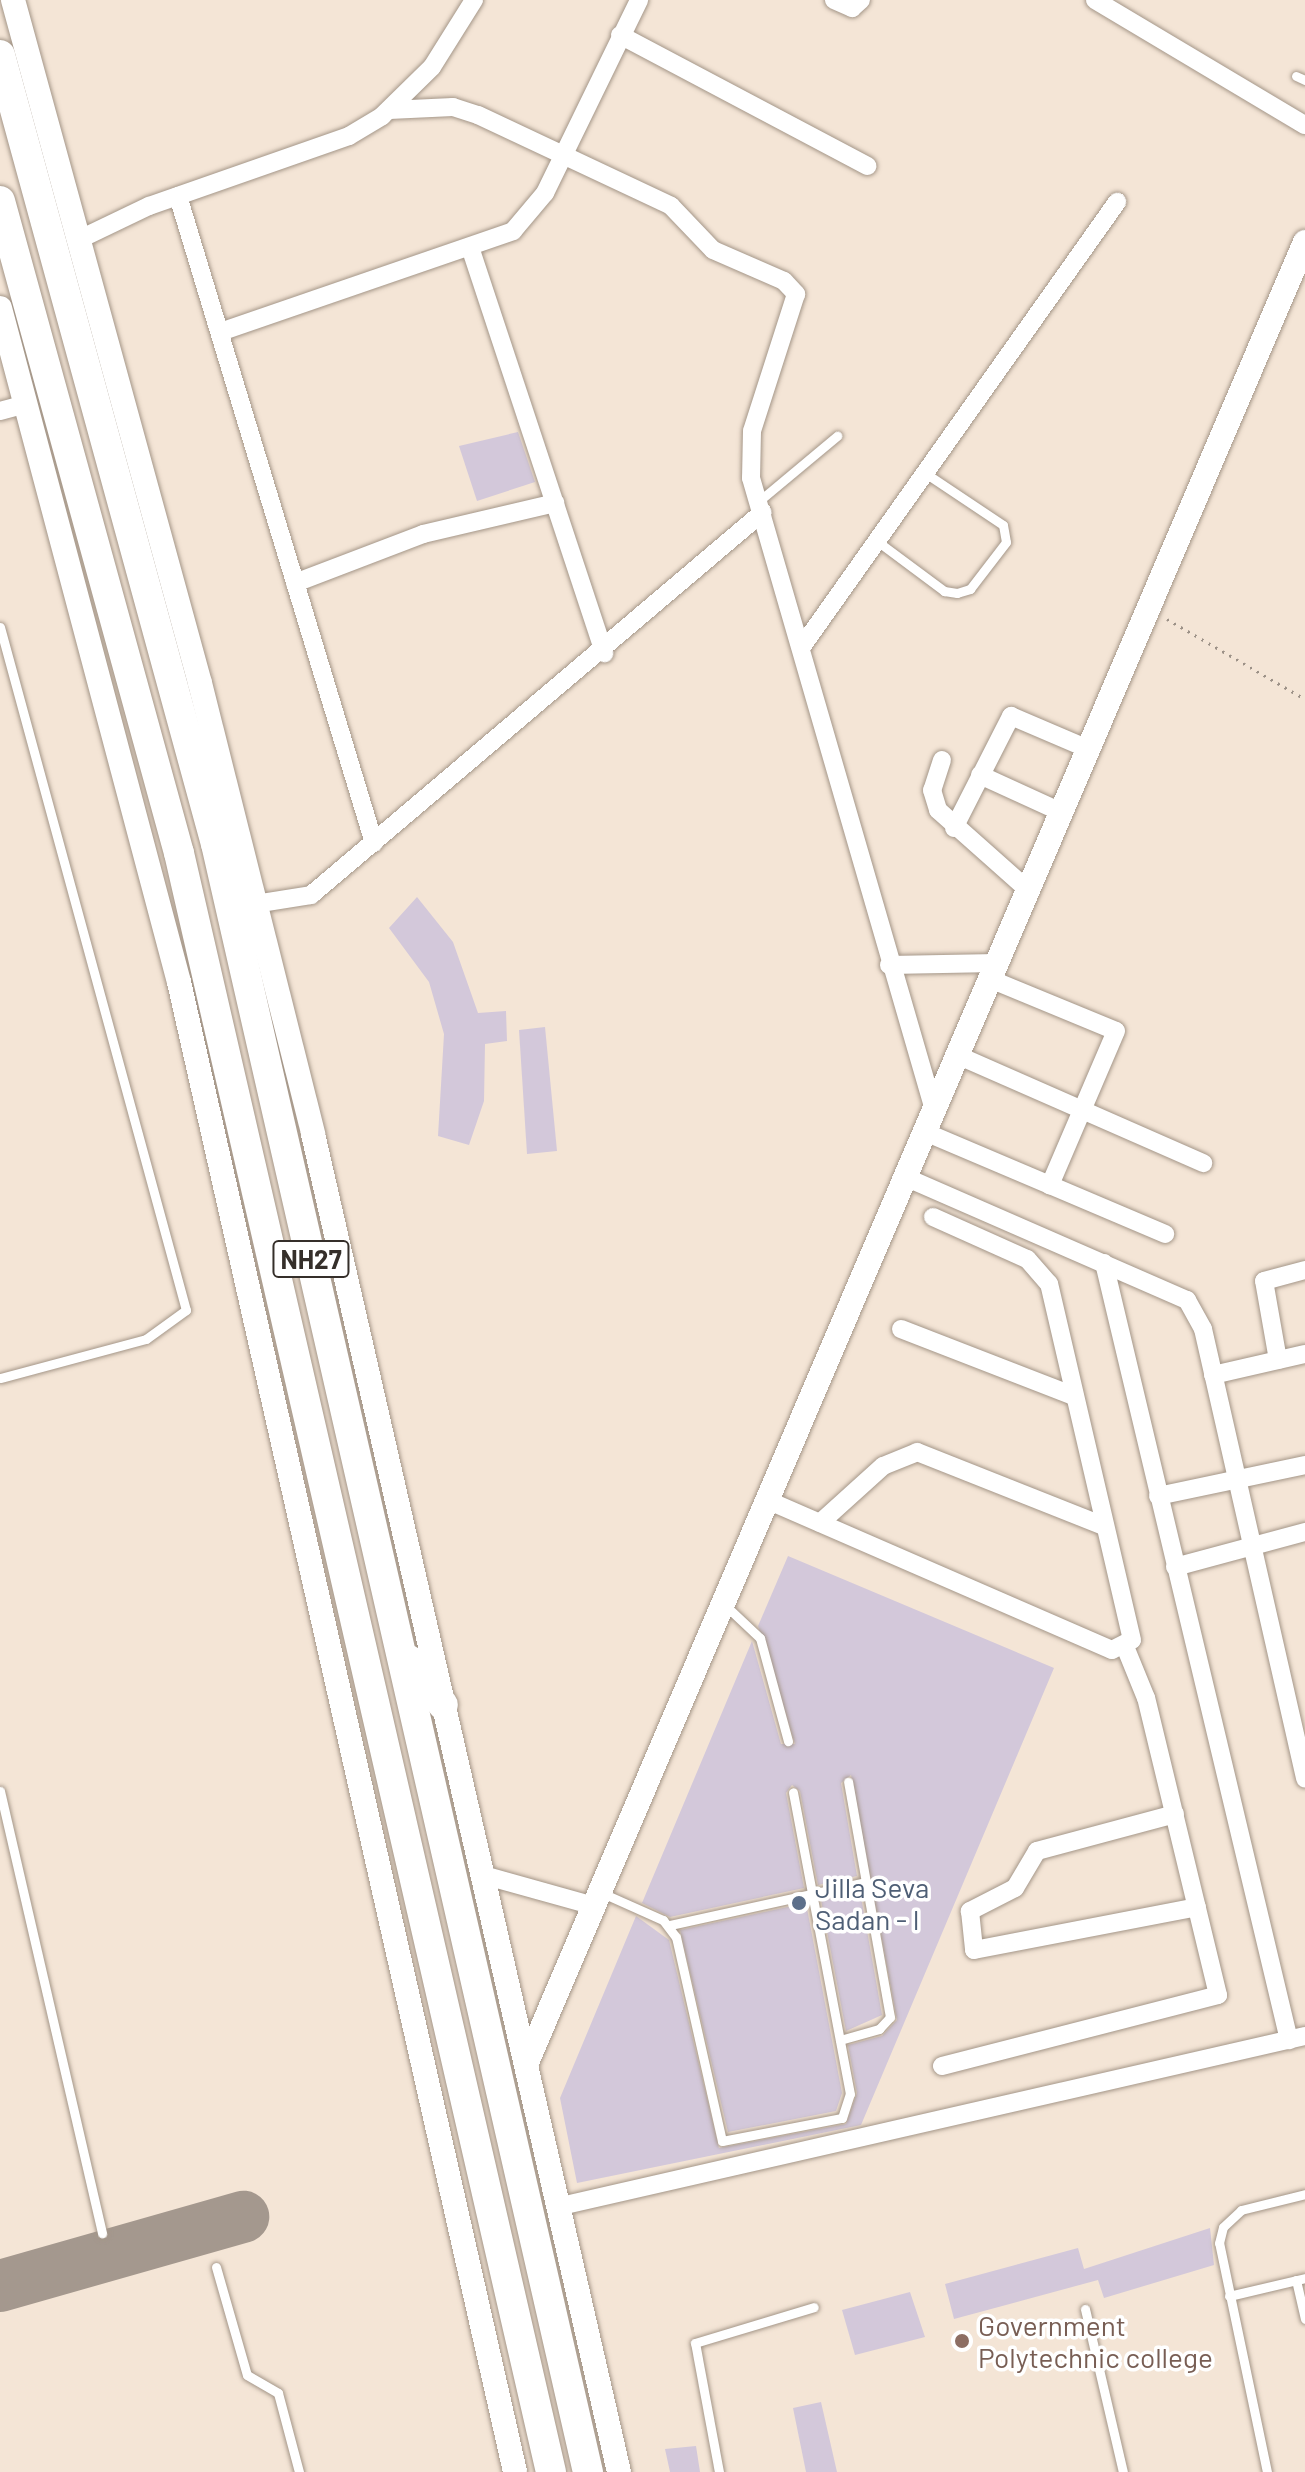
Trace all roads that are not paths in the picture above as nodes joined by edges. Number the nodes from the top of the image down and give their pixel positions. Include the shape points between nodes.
1 (13, 0) edge
2 (473, 0) edge
3 (639, 0) edge
4 (834, 0) edge
5 (861, 0) edge
6 (1095, 0) edge
7 (620, 35) junction
8 (0, 55) edge
9 (389, 110) junction
10 (1305, 125) edge
11 (561, 154) junction
12 (867, 166) dead end
13 (178, 196) junction
14 (0, 201) edge
15 (1117, 202) dead end
16 (78, 240) junction
17 (1305, 242) edge
18 (470, 247) junction
19 (0, 308) edge
20 (220, 332) junction
21 (8, 365) edge
22 (27, 404) junction
23 (0, 411) edge
24 (837, 436) dead end
25 (925, 473) junction
26 (555, 503) junction
27 (761, 506) junction
28 (877, 541) junction
29 (295, 583) junction
30 (0, 627) edge
31 (801, 648) junction
32 (604, 653) junction
33 (1088, 749) junction
34 (942, 760) dead end
35 (980, 775) junction
36 (1061, 812) junction
37 (954, 828) junction
38 (374, 843) junction
39 (1028, 890) junction
40 (255, 904) junction
41 (889, 965) junction
42 (994, 971) junction
43 (957, 1055) junction
44 (1084, 1111) junction
45 (929, 1121) junction
46 (1203, 1163) dead end
47 (905, 1177) junction
48 (1050, 1185) junction
49 (933, 1217) dead end
50 (1165, 1234) dead end
51 (1104, 1263) junction
52 (1305, 1270) edge
53 (901, 1329) dead end
54 (1305, 1354) edge
55 (1278, 1360) junction
56 (1213, 1375) junction
57 (0, 1378) edge
58 (1074, 1396) junction
59 (1305, 1465) edge
60 (1237, 1480) junction
61 (1158, 1496) junction
62 (767, 1500) junction
63 (820, 1523) junction
64 (1104, 1526) junction
65 (1305, 1532) edge
66 (1252, 1547) junction
67 (1175, 1567) junction
68 (723, 1603) junction
69 (401, 1649) junction
70 (1126, 1649) junction
71 (443, 1705) junction
72 (788, 1741) dead end
73 (1305, 1779) edge
74 (848, 1782) dead end
75 (0, 1791) edge
76 (793, 1792) dead end
77 (1175, 1814) junction
78 (483, 1875) junction
79 (866, 1882) junction
80 (808, 1893) junction
81 (597, 1899) junction
82 (1197, 1907) junction
83 (670, 1925) junction
84 (1297, 2038) edge
85 (840, 2040) junction
86 (528, 2060) junction
87 (942, 2066) dead end
88 (1305, 2194) edge
89 (561, 2206) junction
90 (102, 2233) dead end
91 (216, 2267) dead end
92 (1300, 2279) edge
93 (1229, 2296) junction
94 (814, 2307) dead end
95 (1085, 2309) dead end
96 (1305, 2319) edge
97 (299, 2472) edge
98 (515, 2472) edge
99 (551, 2472) edge
100 (588, 2472) edge
101 (619, 2472) edge
102 (719, 2472) edge
103 (1123, 2472) edge
104 (1267, 2472) edge

1 - 16 street
2 - 9 street via 432,67
3 - 7 street
4 - 5 street via 852,8
6 - 10 street
7 - 11 street
7 - 12 street
8 - 69 highway, NH27 via 216,844
9 - 11 street via 453,107
9 - 13 street via 349,136
11 - 18 street via 532,214 513,231
11 - 27 street via 671,206 713,250 784,281 796,294 752,431
13 - 16 street
13 - 20 street
14 - 99 highway, NH27 via 179,853
15 - 25 street
16 - 40 street
17 - 33 street
18 - 20 street
18 - 26 street
19 - 21 street
20 - 29 street
21 - 22 street
22 - 23 street
22 - 98 street via 179,982
24 - 27 lane
25 - 28 street
25 - 28 lane via 1003,525 1006,542 970,589 957,593 944,591
26 - 29 street via 423,534
26 - 32 street
27 - 31 street
27 - 32 street
28 - 31 street
29 - 38 street
30 - 57 lane via 186,1310 146,1339
31 - 41 street
32 - 38 street
33 - 35 street via 1014,715
33 - 36 street
34 - 37 street via 932,790
35 - 36 street
35 - 37 street
36 - 39 street
37 - 39 street
38 - 40 street via 311,895
39 - 42 street
40 - 71 street
41 - 42 street
41 - 45 street
42 - 43 street
42 - 44 street via 1116,1031
43 - 44 street
43 - 45 street
44 - 46 street
44 - 48 street
45 - 47 street
45 - 48 street
47 - 51 street
47 - 62 street
48 - 50 street
49 - 58 street via 1041,1270
51 - 56 street via 1187,1300
51 - 61 street
52 - 55 street via 1264,1281
53 - 58 street
54 - 55 street
55 - 56 street
56 - 60 street
58 - 64 street
59 - 60 street
60 - 61 street
60 - 66 street
61 - 67 street
62 - 63 street
62 - 68 street
63 - 64 street via 883,1466 917,1452
63 - 70 street via 1112,1650
64 - 70 street via 1131,1624
65 - 66 street
66 - 67 street
66 - 73 street
67 - 84 street
68 - 72 lane via 760,1638
68 - 81 street
69 - 71 highway
69 - 100 highway, NH27
70 - 77 street
71 - 78 street
74 - 79 lane
75 - 90 lane
76 - 80 lane
77 - 82 street
77 - 82 street via 1037,1851 1015,1888 970,1911 974,1950
78 - 81 street
78 - 86 street
79 - 80 lane
79 - 85 lane via 890,2017 879,2029
80 - 83 lane
80 - 85 lane
81 - 83 lane
81 - 86 street
82 - 87 street via 1217,1985 1210,2001
83 - 85 lane via 722,2141 842,2118 851,2105
84 - 89 street
86 - 89 street
88 - 93 lane via 1241,2210 1223,2227
89 - 101 street
91 - 97 lane via 247,2375 278,2393
92 - 93 lane
92 - 96 lane
93 - 104 lane
94 - 102 lane via 695,2343
95 - 103 lane

